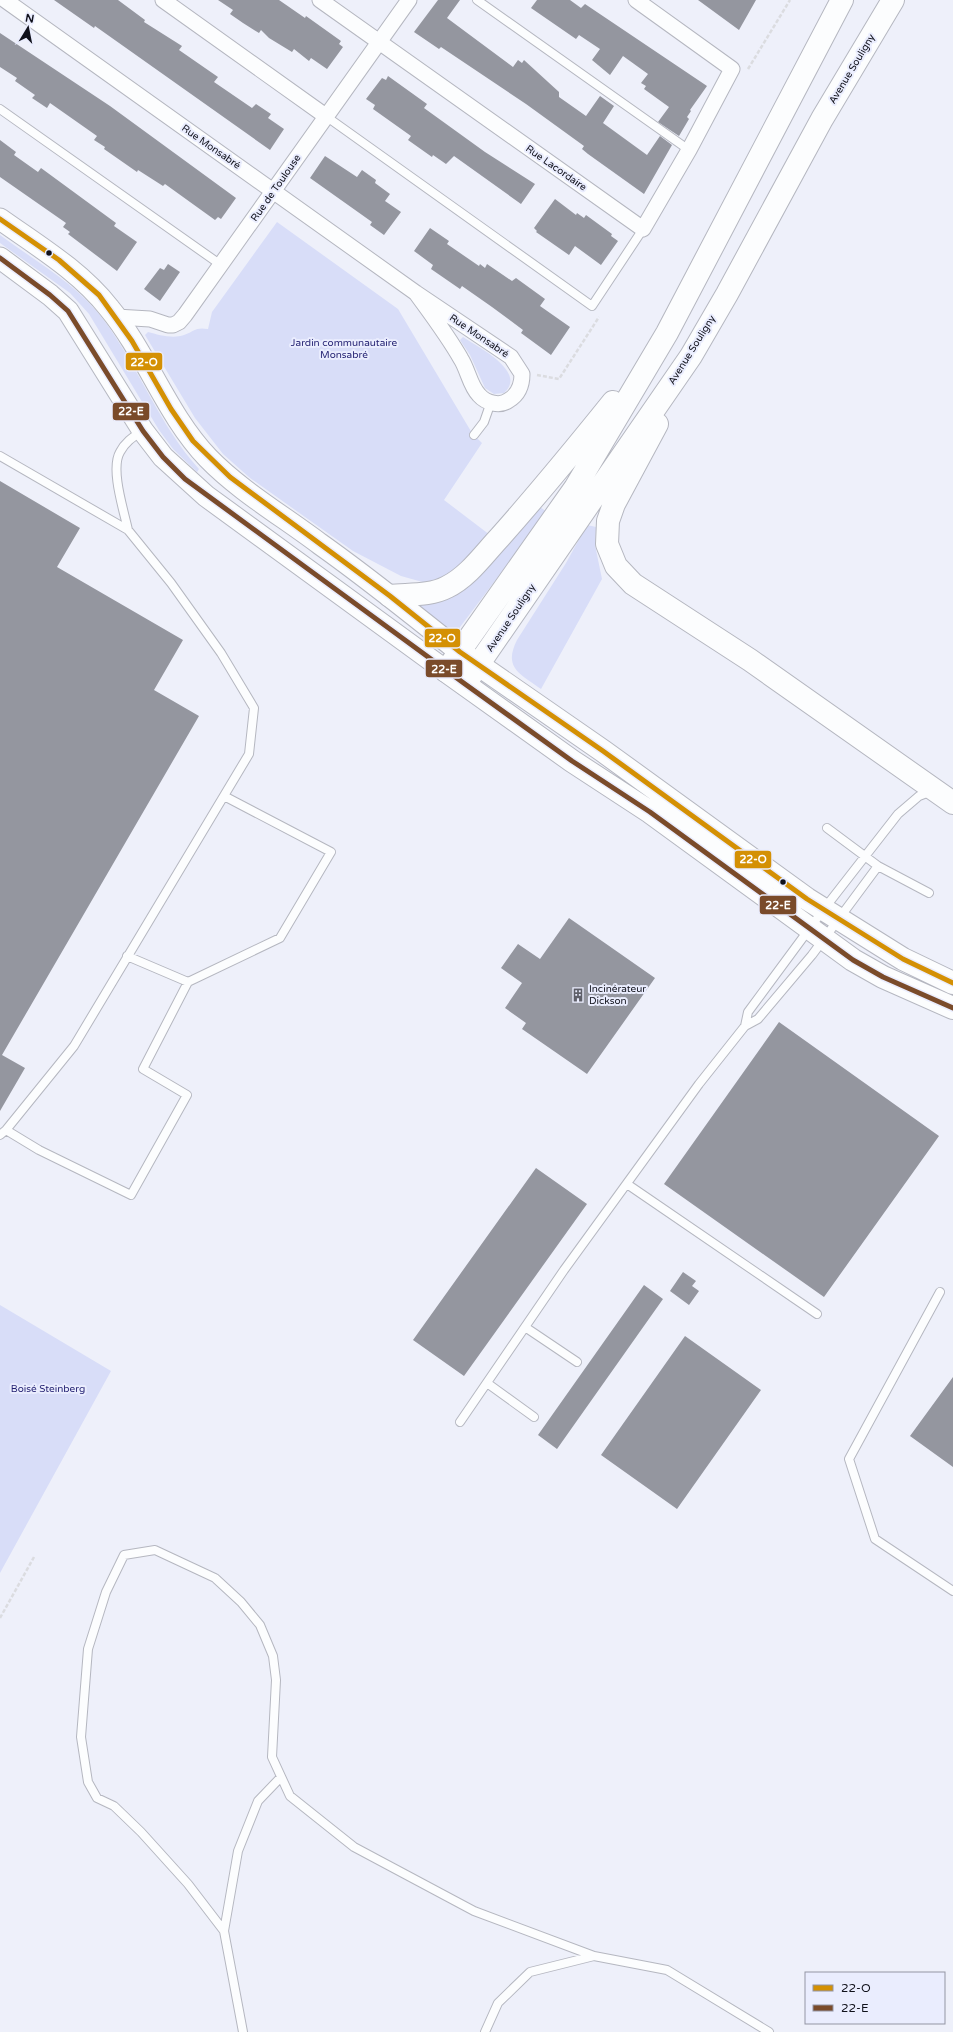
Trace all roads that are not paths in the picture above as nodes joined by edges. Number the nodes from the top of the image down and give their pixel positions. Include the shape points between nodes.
1 (5, 0) edge
2 (163, 0) edge
3 (320, 0) edge
4 (409, 0) edge
5 (478, 0) edge
6 (636, 0) edge
7 (842, 0) edge
8 (893, 0) edge
9 (380, 42) junction
10 (0, 109) edge
11 (326, 117) junction
12 (689, 150) junction
13 (274, 191) junction
14 (0, 219) edge
15 (643, 229) junction
16 (0, 258) edge
17 (221, 265) junction
18 (416, 293) junction
19 (116, 317) junction
20 (667, 333) junction
21 (691, 356) junction
22 (491, 402) junction
23 (143, 431) junction
24 (474, 435) dead end
25 (0, 456) edge
26 (128, 530) junction
27 (390, 596) junction
28 (460, 652) junction
29 (479, 665) junction
30 (446, 671) junction
31 (465, 684) junction
32 (935, 790) junction
33 (224, 796) junction
34 (953, 803) edge
35 (827, 828) dead end
36 (864, 856) junction
37 (878, 866) junction
38 (929, 893) dead end
39 (831, 913) junction
40 (817, 933) junction
41 (127, 956) junction
42 (188, 982) junction
43 (953, 983) edge
44 (923, 995) junction
45 (953, 1001) edge
46 (953, 1008) edge
47 (745, 1026) junction
48 (3, 1133) edge
49 (627, 1184) junction
50 (940, 1292) dead end
51 (817, 1314) dead end
52 (525, 1328) junction
53 (577, 1362) dead end
54 (487, 1383) junction
55 (534, 1417) dead end
56 (460, 1422) dead end
57 (953, 1591) edge
58 (282, 1777) junction
59 (224, 1931) junction
60 (594, 1956) junction
61 (243, 2032) edge
62 (485, 2032) edge
63 (769, 2032) edge

1 - 13 street, Rue Monsabré
2 - 11 street
3 - 9 street, Rue Lacordaire
4 - 9 street, Rue de Toulouse
5 - 12 lane
6 - 12 street via 732,69
7 - 20 main road
8 - 21 main road, Avenue Souligny via 815,131
9 - 11 street, Rue de Toulouse
9 - 15 street, Rue Lacordaire
10 - 17 lane
11 - 13 street, Rue de Toulouse
11 - 15 lane via 592,306
12 - 15 street
13 - 17 street, Rue de Toulouse
13 - 18 street, Rue Monsabré
14 - 19 main road via 76,274 94,290
16 - 23 main road via 68,311
17 - 19 street, Rue de Toulouse via 185,315 173,325 160,324 150,319
18 - 22 street, Rue Monsabré via 453,345 474,390 479,396
18 - 22 street, Rue Monsabré via 511,357 518,366 522,374 519,391 506,403
19 - 27 main road via 185,429 210,460 243,488
20 - 27 main road via 556,474 475,564 456,581 440,590 424,594
20 - 28 main road via 575,488
21 - 29 main road, Avenue Souligny
21 - 32 main road via 611,512 606,533 607,544 616,566 633,584 750,660
22 - 24 lane via 484,422
23 - 26 lane via 130,439 119,452 116,465
23 - 30 main road via 173,468 206,496
25 - 26 lane
26 - 33 lane via 171,583 221,653 254,708 249,754
27 - 28 main road
28 - 29 main road
28 - 30 main road
29 - 31 main road, Avenue Souligny
29 - 39 main road via 604,751 807,899
30 - 31 main road
31 - 40 main road via 650,812
32 - 34 main road
32 - 36 lane via 919,796 907,805
33 - 41 lane
33 - 42 lane via 331,852 280,938
35 - 36 lane
36 - 37 lane
36 - 39 lane
37 - 38 lane
37 - 39 lane
39 - 40 lane
39 - 40 lane
39 - 43 main road via 903,959
40 - 44 main road via 853,960
40 - 47 lane via 748,1012
40 - 47 lane via 812,955 758,1018
41 - 42 lane
41 - 48 lane via 74,1046
42 - 48 lane via 143,1069 187,1095 131,1195
44 - 45 main road
44 - 46 main road
47 - 49 lane
49 - 51 lane
49 - 52 lane
50 - 57 lane via 849,1459 875,1539
52 - 53 lane
52 - 54 lane
54 - 55 lane
54 - 56 lane
58 - 59 lane via 258,1801 238,1851
58 - 59 lane via 272,1758 276,1680 273,1656 260,1625 241,1602 215,1578 155,1550 124,1555 106,1592 88,1649 81,1738 88,1782 96,1798 114,1806 141,1832 188,1884
58 - 60 lane via 290,1796 354,1847 474,1911
59 - 61 lane
60 - 62 lane via 530,1972 498,2003
60 - 63 lane via 667,1970

